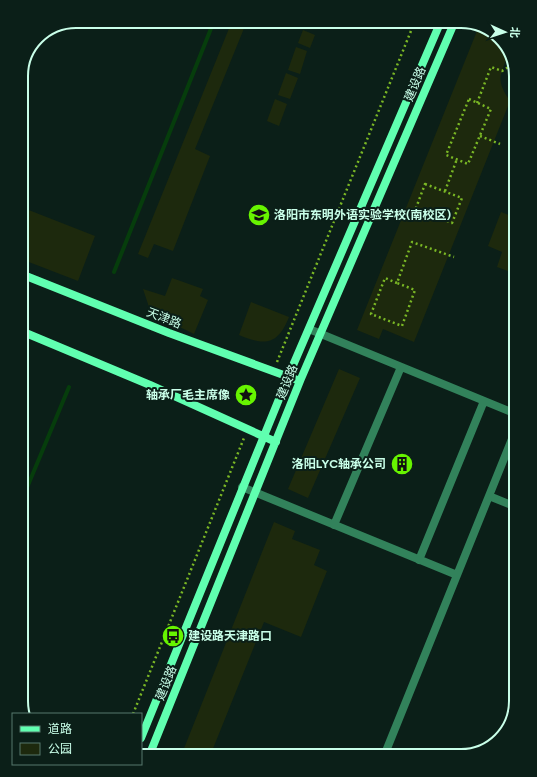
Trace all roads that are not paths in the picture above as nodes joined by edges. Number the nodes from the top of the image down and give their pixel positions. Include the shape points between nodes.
1 (438, 28) edge
2 (452, 28) edge
3 (28, 277) edge
4 (309, 329) junction
5 (321, 333) junction
6 (28, 334) edge
7 (401, 367) junction
8 (288, 377) junction
9 (300, 381) junction
10 (484, 401) junction
11 (509, 411) edge
12 (264, 436) junction
13 (276, 442) junction
14 (509, 446) edge
15 (242, 487) junction
16 (256, 493) junction
17 (489, 496) junction
18 (509, 504) edge
19 (334, 526) junction
20 (419, 560) junction
21 (457, 575) junction
22 (142, 736) edge
23 (152, 749) edge
24 (387, 749) edge

1 - 4 street, 建设路
2 - 5 street, 建设路
3 - 8 street, 天津路
4 - 5 lane
4 - 8 street, 建设路
5 - 7 lane
5 - 9 street, 建设路
6 - 12 street
7 - 10 lane
7 - 19 lane
8 - 9 street, 天津路
8 - 12 street, 建设路
9 - 13 street, 建设路
10 - 11 lane
10 - 20 lane
12 - 13 street
12 - 15 street, 建设路
13 - 16 street, 建设路
14 - 17 lane
15 - 16 lane
15 - 22 street, 建设路
16 - 19 lane
16 - 23 street, 建设路
17 - 18 lane
17 - 21 lane
19 - 20 lane
20 - 21 lane
21 - 24 lane

